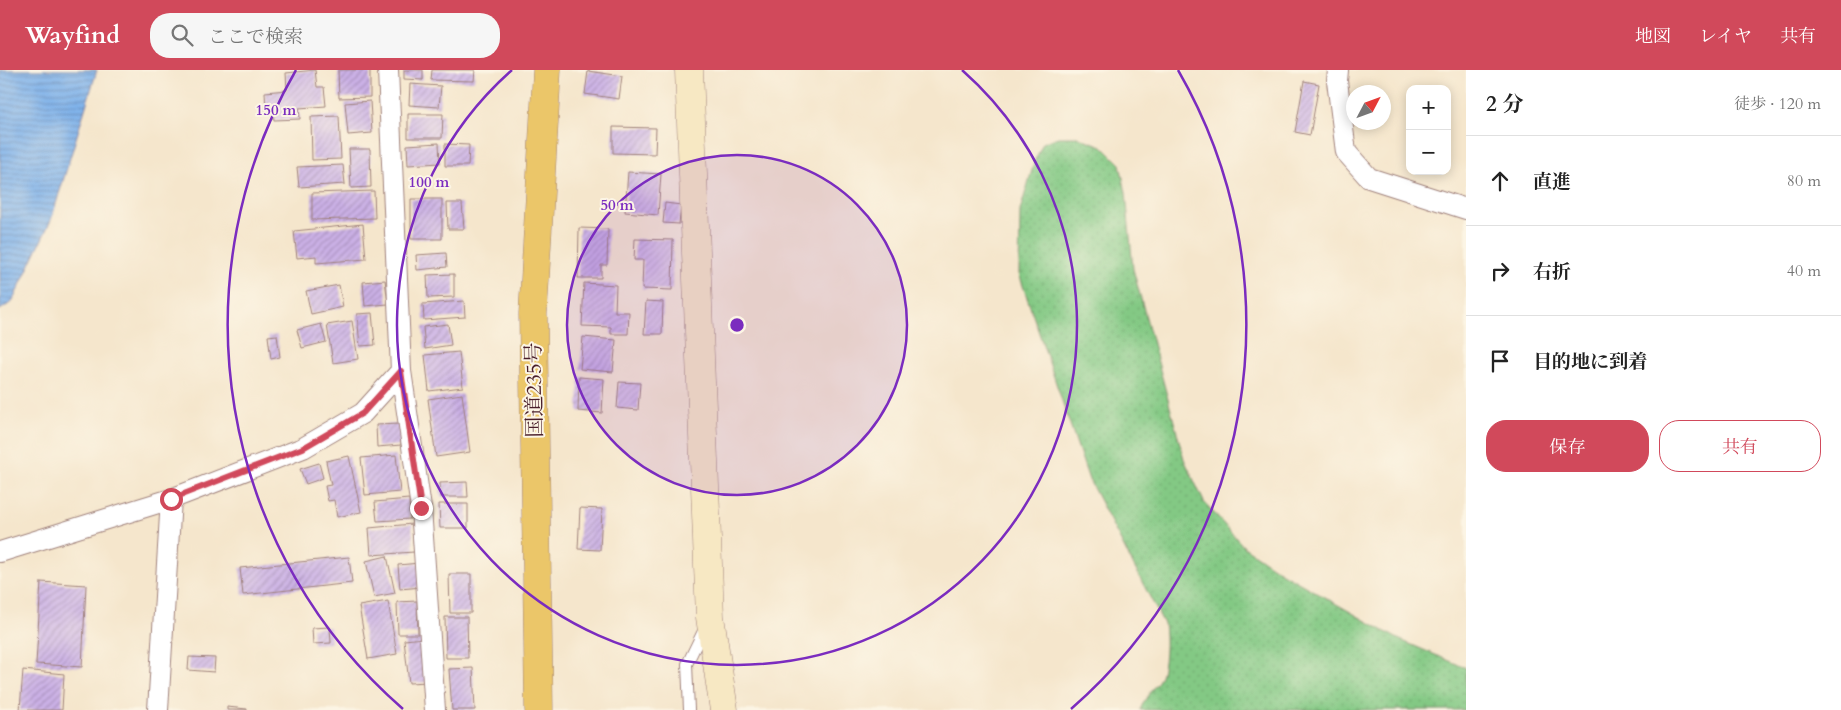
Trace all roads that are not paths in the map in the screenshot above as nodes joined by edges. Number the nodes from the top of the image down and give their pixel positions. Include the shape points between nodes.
1 (388, 70) edge
2 (548, 70) edge
3 (689, 70) edge
4 (1338, 70) edge
5 (1466, 209) edge
6 (401, 371) junction
7 (171, 499) junction
8 (0, 552) edge
9 (0, 556) edge
10 (710, 617) junction
11 (158, 710) edge
12 (435, 710) edge
13 (539, 710) edge
14 (689, 710) edge
15 (724, 710) edge

1 - 6 street
2 - 13 highway, 国道235号 via 533,314
3 - 10 street
4 - 5 street via 1346,152 1369,178
6 - 7 street via 363,413 303,448
6 - 12 street via 421,508
7 - 8 street
7 - 11 street
8 - 9 lane
10 - 14 lane via 687,664
10 - 15 street

